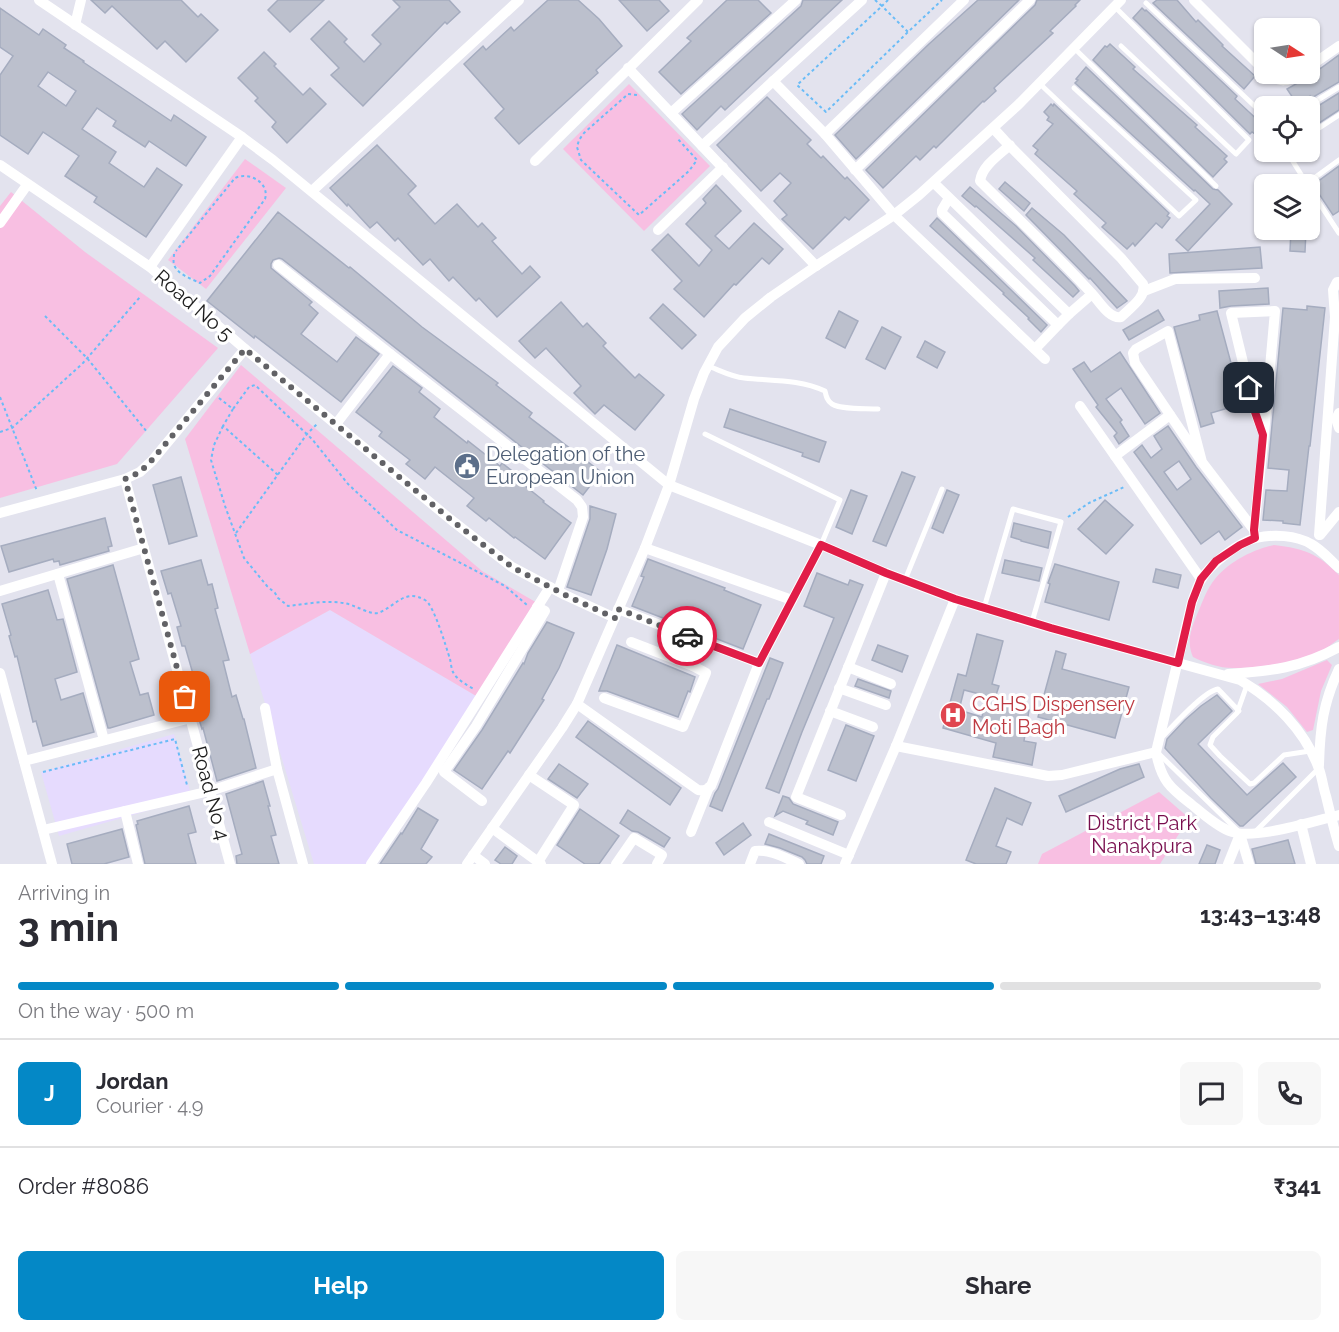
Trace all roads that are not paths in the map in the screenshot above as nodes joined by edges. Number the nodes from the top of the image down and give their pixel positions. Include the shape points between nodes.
1 (39, 0) edge
2 (81, 0) edge
3 (519, 0) edge
4 (698, 0) edge
5 (796, 0) edge
6 (862, 0) edge
7 (964, 0) edge
8 (1029, 0) edge
9 (1194, 0) edge
10 (1118, 3) edge
11 (1146, 3) dead end
12 (685, 4) edge
13 (76, 22) junction
14 (1121, 46) dead end
15 (1339, 46) edge
16 (1074, 48) junction
17 (1320, 59) edge
18 (1254, 60) edge
19 (628, 68) junction
20 (773, 81) junction
21 (1039, 83) junction
22 (1339, 87) edge
23 (1074, 88) dead end
24 (1320, 99) edge
25 (1254, 106) edge
26 (671, 113) junction
27 (1339, 115) edge
28 (1320, 127) edge
29 (994, 129) junction
30 (825, 134) junction
31 (242, 137) junction
32 (702, 146) junction
33 (1010, 146) junction
34 (535, 160) dead end
35 (1339, 160) edge
36 (0, 165) edge
37 (723, 167) junction
38 (855, 170) junction
39 (1320, 174) edge
40 (934, 183) junction
41 (27, 185) junction
42 (1215, 186) dead end
43 (312, 191) junction
44 (949, 198) junction
45 (1320, 202) edge
46 (890, 211) junction
47 (0, 223) edge
48 (1337, 225) edge
49 (658, 230) dead end
50 (1339, 233) edge
51 (813, 262) junction
52 (278, 265) dead end
53 (150, 267) junction
54 (1256, 278) dead end
55 (1339, 282) edge
56 (1144, 291) junction
57 (1092, 294) junction
58 (1069, 314) junction
59 (1337, 317) edge
60 (1058, 325) junction
61 (245, 349) junction
62 (1035, 349) junction
63 (390, 354) junction
64 (1045, 359) dead end
65 (708, 366) junction
66 (1080, 406) dead end
67 (878, 409) dead end
68 (1339, 413) edge
69 (1170, 416) junction
70 (336, 424) junction
71 (1339, 428) edge
72 (705, 434) dead end
73 (1263, 435) junction
74 (1115, 456) junction
75 (1202, 462) junction
76 (125, 479) junction
77 (669, 485) junction
78 (942, 489) dead end
79 (1339, 512) edge
80 (0, 513) edge
81 (1255, 534) junction
82 (1320, 535) junction
83 (1311, 544) junction
84 (821, 545) junction
85 (144, 548) junction
86 (645, 548) junction
87 (1339, 568) edge
88 (886, 573) junction
89 (58, 574) junction
90 (1201, 579) junction
91 (905, 580) junction
92 (554, 589) junction
93 (0, 591) edge
94 (955, 599) junction
95 (792, 600) junction
96 (533, 607) junction
97 (984, 608) junction
98 (617, 614) junction
99 (1032, 622) junction
100 (702, 641) junction
101 (631, 642) dead end
102 (1339, 647) edge
103 (759, 663) junction
104 (1178, 663) junction
105 (693, 666) junction
106 (848, 667) junction
107 (1339, 669) edge
108 (0, 673) edge
109 (1219, 674) junction
110 (891, 684) dead end
111 (1247, 685) junction
112 (839, 688) junction
113 (604, 698) dead end
114 (577, 704) junction
115 (886, 705) dead end
116 (265, 708) dead end
117 (830, 711) junction
118 (1239, 711) junction
119 (191, 718) junction
120 (873, 727) dead end
121 (1160, 738) junction
122 (104, 741) junction
123 (896, 746) junction
124 (1310, 751) junction
125 (1156, 752) junction
126 (24, 761) junction
127 (1319, 768) junction
128 (277, 769) junction
129 (529, 775) junction
130 (710, 788) junction
131 (210, 791) junction
132 (482, 801) dead end
133 (125, 811) junction
134 (842, 815) dead end
135 (1335, 816) edge
136 (770, 822) dead end
137 (1301, 824) junction
138 (492, 828) junction
139 (44, 830) junction
140 (691, 832) dead end
141 (1240, 834) junction
142 (1252, 834) junction
143 (1339, 846) edge
144 (847, 859) edge
145 (470, 860) edge
146 (536, 862) edge
147 (52, 864) edge
148 (138, 864) edge
149 (230, 864) edge
150 (303, 864) edge
151 (371, 864) edge
152 (485, 864) edge
153 (616, 864) edge
154 (657, 864) edge
155 (750, 864) edge
156 (799, 864) edge
157 (1228, 864) edge
158 (1249, 864) edge
159 (1311, 864) edge

1 - 13 street
2 - 13 street
3 - 43 street
4 - 12 street
5 - 26 street
6 - 20 street
7 - 30 street
8 - 38 street
9 - 18 street
10 - 14 lane via 1249,140 1236,154
10 - 16 street
11 - 25 lane
12 - 19 street
13 - 31 street
15 - 17 street
16 - 21 street
16 - 42 lane
19 - 26 street
19 - 34 street
20 - 30 street
20 - 32 street
21 - 23 lane via 1179,216 1196,200
21 - 29 street
22 - 24 lane
26 - 32 street
27 - 28 lane
29 - 33 street
29 - 40 street
30 - 38 street
31 - 43 street
31 - 53 street
32 - 37 street
33 - 56 street via 1121,258 1143,284
33 - 57 street via 987,166 980,181
35 - 39 lane
36 - 41 street, Road No 5
37 - 49 street
37 - 51 street
38 - 46 street
40 - 44 street
40 - 46 street
41 - 47 street
41 - 53 street, Road No 5
43 - 77 street
44 - 58 street
44 - 60 street via 942,213
45 - 48 lane
46 - 51 street
46 - 62 street
48 - 50 lane
51 - 65 street via 745,318 718,347
52 - 63 street
53 - 61 street, Road No 5
54 - 56 street via 1175,279
55 - 59 street via 1333,290
56 - 57 street via 1118,318
57 - 58 street
58 - 60 street
59 - 82 street
60 - 62 street
61 - 70 street, Road No 5
61 - 76 street via 152,460
62 - 64 street
63 - 70 street
63 - 92 street via 582,507 582,517
65 - 67 lane via 742,378 817,387 825,391 831,404 842,407
65 - 77 street via 694,399
66 - 74 street
68 - 71 street
69 - 74 street
69 - 75 street
69 - 75 street via 1135,363 1133,353 1168,331
70 - 92 street, Road No 5 via 512,567
72 - 84 lane via 840,500
73 - 73 street via 1255,412 1231,313 1275,310
73 - 81 street
74 - 90 street
75 - 81 street
76 - 80 street
76 - 85 street, Road No 4
77 - 84 street
77 - 86 street
78 - 91 lane
79 - 82 street
81 - 83 street via 1297,538
81 - 90 street via 1216,561
82 - 83 street
83 - 87 street
84 - 88 street
84 - 95 street
85 - 89 street
85 - 119 street, Road No 4
86 - 95 street
86 - 98 street
88 - 91 street
88 - 106 street
89 - 93 street
89 - 122 street
90 - 104 street
91 - 94 street
92 - 96 street
92 - 98 street, Road No 5
94 - 97 street
94 - 123 street
95 - 103 street
96 - 132 street via 545,611 444,772
96 - 151 street via 426,783
97 - 99 street
97 - 99 lane via 1013,509 1061,522
98 - 100 street, Road No 5
98 - 114 street
99 - 104 street
100 - 103 street, Road No 5
100 - 105 street
101 - 105 street
102 - 109 street via 1288,668
103 - 130 street
104 - 109 street
104 - 121 street
105 - 113 street via 706,673 683,727
106 - 110 street
106 - 112 street
107 - 127 street via 1324,707
108 - 126 street
109 - 111 street
111 - 118 lane
111 - 124 street via 1280,710
112 - 115 street
112 - 117 street
114 - 129 street
114 - 130 street via 698,790
116 - 128 street
117 - 120 street
117 - 134 street via 796,797
118 - 121 lane via 1215,689
118 - 124 lane via 1210,745 1250,784 1284,755
119 - 122 street
119 - 131 street, Road No 4
121 - 125 street
122 - 126 street
123 - 125 street via 1048,776
123 - 144 street
124 - 127 street
125 - 141 lane
125 - 141 street via 1158,765 1171,788 1215,823
126 - 139 street
127 - 135 street
127 - 142 lane
128 - 131 street
128 - 150 street
129 - 138 street
129 - 146 street via 574,805
130 - 140 street
131 - 133 street
131 - 149 street, Road No 4
133 - 139 street
133 - 148 street
135 - 137 street
135 - 143 street
136 - 144 street
137 - 142 street
137 - 159 street
138 - 145 street
138 - 146 street
139 - 147 street
141 - 142 street
141 - 157 street
141 - 158 street
145 - 152 street
153 - 154 street via 634,837 662,855
155 - 156 street via 755,851 761,850

